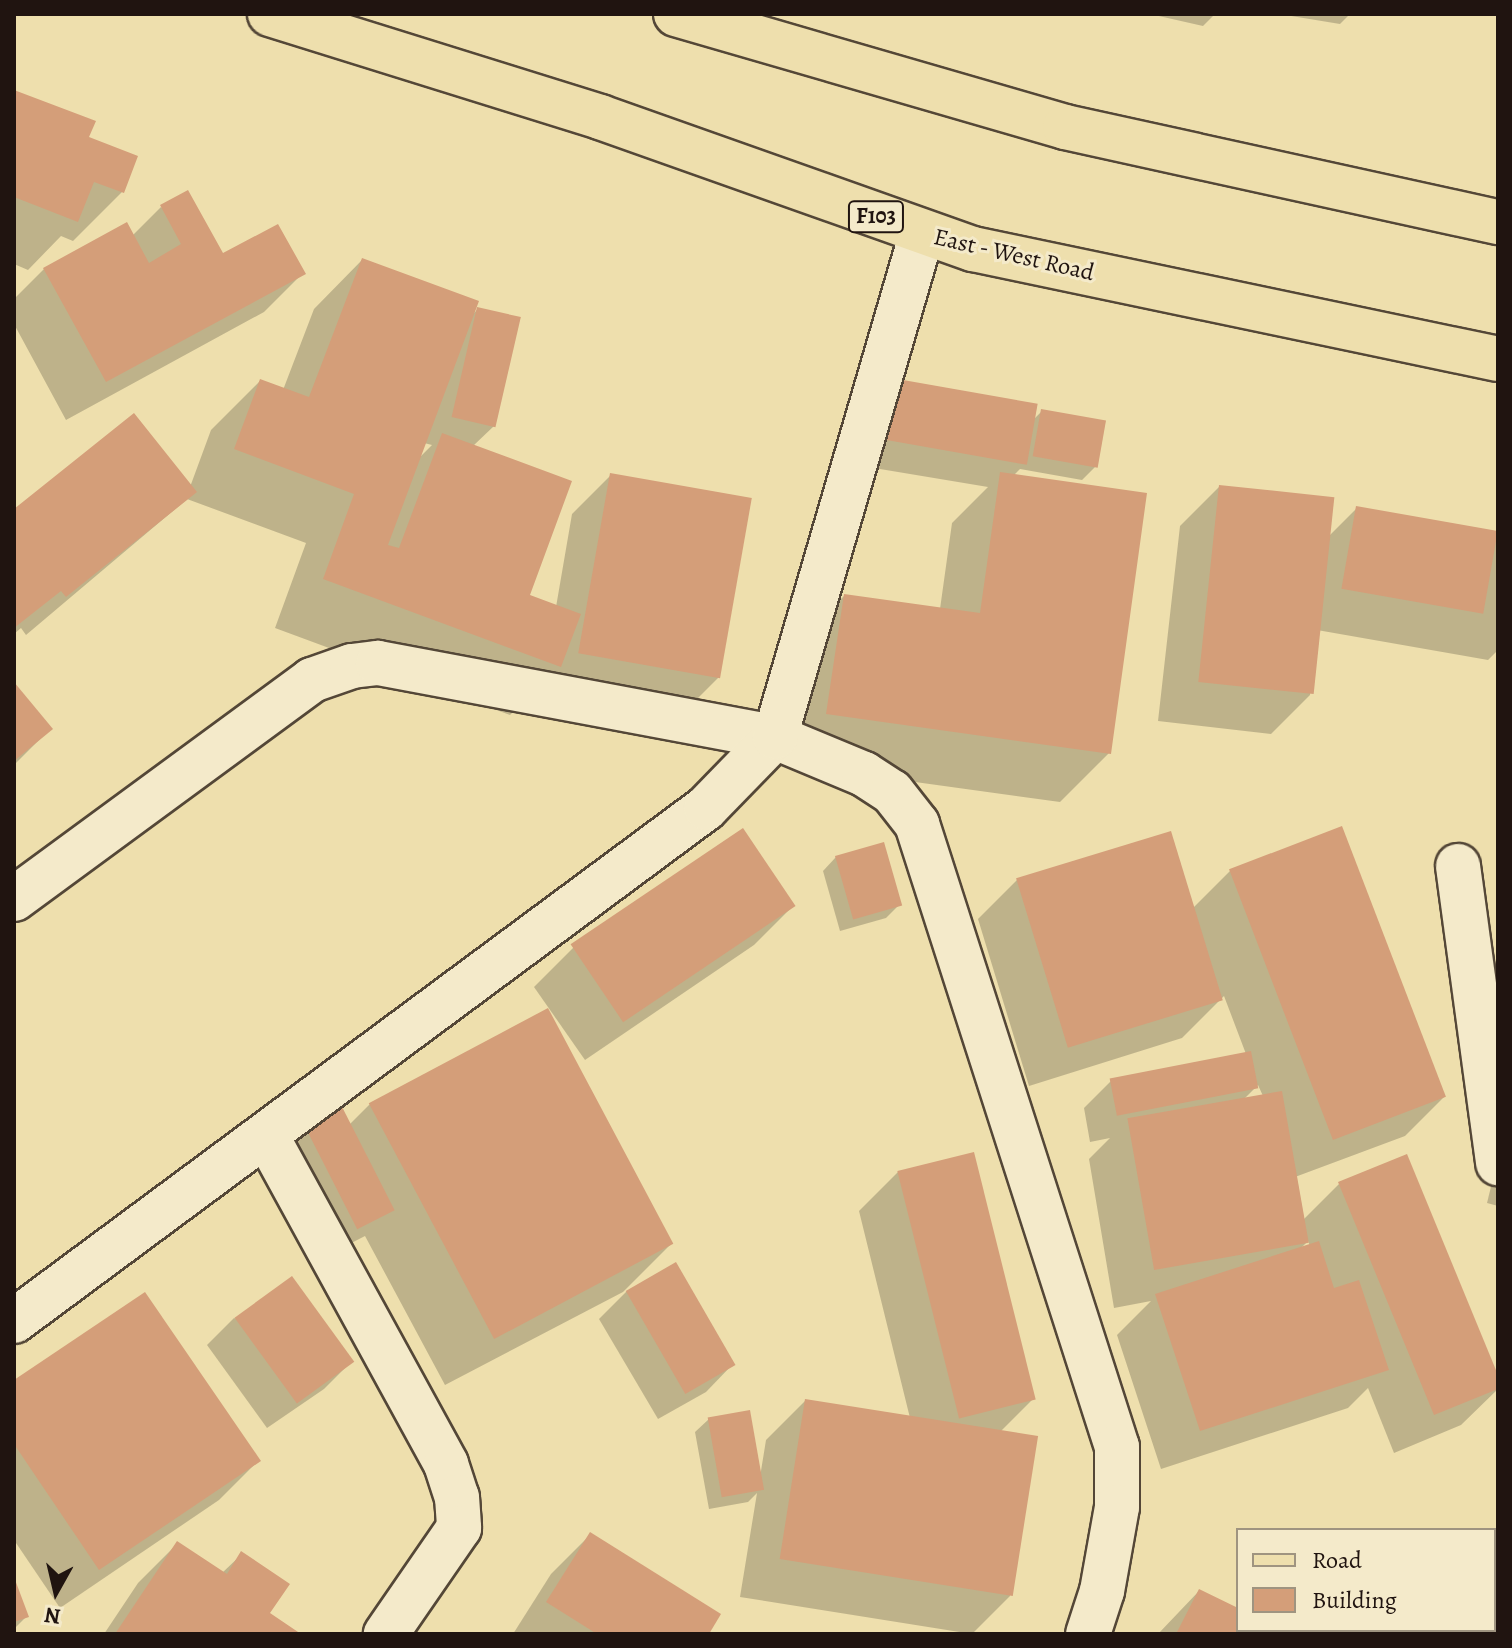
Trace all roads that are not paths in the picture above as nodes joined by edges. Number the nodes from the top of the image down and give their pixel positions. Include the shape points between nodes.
1 (270, 14) edge
2 (676, 14) edge
3 (1498, 222) edge
4 (922, 233) junction
5 (1498, 359) edge
6 (775, 737) junction
7 (1458, 866) dead end
8 (14, 899) edge
9 (266, 1135) junction
10 (1498, 1163) edge
11 (14, 1321) edge
12 (386, 1634) edge
13 (1088, 1634) edge

1 - 4 main road, East - West Road / F103 via 600,117
2 - 3 main road via 1065,127
4 - 5 main road, East - West Road / F103
4 - 6 lane
6 - 8 lane via 378,663 352,666 312,680
6 - 9 lane via 706,808
6 - 13 lane via 864,774 892,792 917,824 1117,1447 1117,1507 1102,1591
7 - 10 lane
9 - 11 lane
9 - 12 lane via 446,1464 457,1497 459,1528

